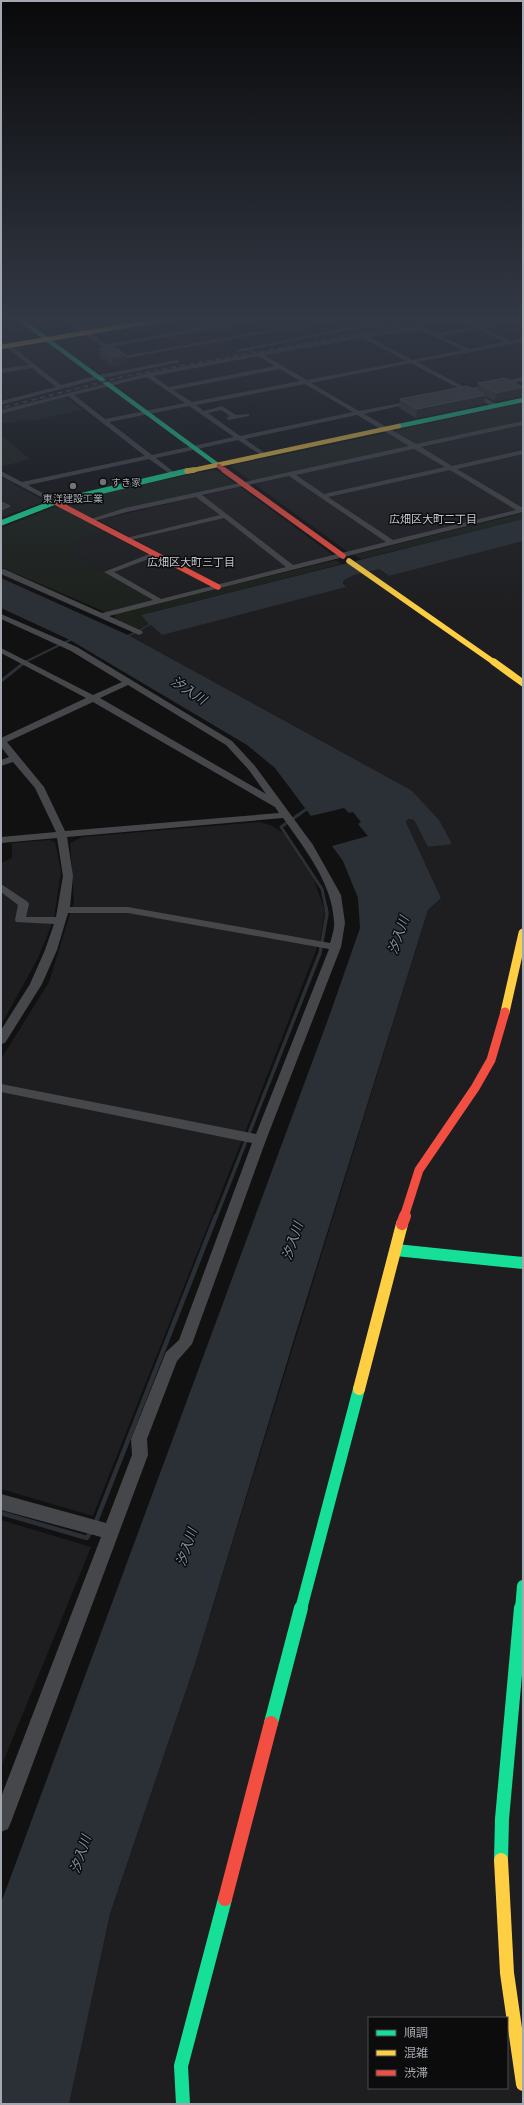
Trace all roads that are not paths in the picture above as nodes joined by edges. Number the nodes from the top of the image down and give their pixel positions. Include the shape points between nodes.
1 (98, 416) edge
2 (130, 416) edge
3 (152, 416) edge
4 (206, 416) edge
5 (240, 416) edge
6 (342, 416) edge
7 (363, 416) edge
8 (447, 416) edge
9 (235, 417) joint
10 (104, 421) junction
11 (214, 422) junction
12 (523, 423) edge
13 (385, 429) junction
14 (238, 438) junction
15 (195, 447) junction
16 (414, 447) junction
17 (523, 452) edge
18 (264, 455) junction
19 (149, 457) junction
20 (218, 465) junction
21 (451, 468) junction
22 (1, 473) edge
23 (173, 474) junction
24 (290, 474) junction
25 (21, 484) junction
26 (245, 484) junction
27 (198, 494) junction
28 (323, 496) junction
29 (55, 502) junction
30 (523, 510) edge
31 (225, 516) junction
32 (91, 520) junction
33 (1, 523) edge
34 (126, 539) junction
35 (392, 543) junction
36 (155, 555) junction
37 (346, 558) junction
38 (292, 568) junction
39 (1, 571) edge
40 (218, 587) junction
41 (160, 601) junction
42 (101, 616) junction
43 (4, 620) edge
44 (137, 632) dead end
45 (1, 650) edge
46 (128, 682) junction
47 (523, 683) edge
48 (93, 698) junction
49 (1, 741) edge
50 (15, 758) junction
51 (1, 763) edge
52 (280, 806) junction
53 (286, 815) junction
54 (62, 835) junction
55 (1, 840) edge
56 (1, 887) edge
57 (62, 916) junction
58 (523, 933) edge
59 (335, 947) junction
60 (1, 1040) edge
61 (1, 1088) edge
62 (260, 1140) junction
63 (396, 1250) junction
64 (523, 1263) edge
65 (1, 1502) edge
66 (110, 1532) junction
67 (523, 1586) edge
68 (1, 1822) edge
69 (523, 2084) edge
70 (183, 2104) edge

1 - 10 street
2 - 10 street
3 - 15 main road
4 - 11 street
5 - 9 street
6 - 14 street
7 - 13 street
8 - 13 main road
9 - 11 street
10 - 19 street
11 - 14 street
12 - 16 street
13 - 16 street
13 - 18 main road
14 - 15 street
14 - 18 street
15 - 19 street
15 - 20 main road
16 - 21 street
16 - 24 street
17 - 21 street
18 - 20 main road
19 - 23 street
19 - 25 street
20 - 23 main road
20 - 26 main road
21 - 28 street
21 - 30 street
22 - 25 street
23 - 29 main road
24 - 26 street
24 - 28 street
25 - 29 street
26 - 27 street
26 - 37 main road
27 - 31 street
27 - 32 street
28 - 35 street
29 - 32 main road
29 - 33 main road
30 - 35 street
31 - 34 street
31 - 38 street
32 - 34 main road
34 - 36 main road
35 - 37 street
36 - 40 main road
36 - 41 street via 108,572
37 - 38 street
37 - 47 main road
38 - 40 street
39 - 42 street
40 - 41 street
41 - 42 street
42 - 44 street
43 - 46 street via 74,649
45 - 48 street
46 - 48 street
46 - 52 street via 229,743 252,768
48 - 49 street
48 - 52 street
49 - 50 street
50 - 51 street
50 - 54 street via 39,787
52 - 53 street
53 - 54 street
53 - 59 street via 309,847 336,895 340,923
54 - 55 street
54 - 57 street via 68,876
56 - 57 street via 24,904 20,920
57 - 59 street via 128,910
57 - 60 street via 36,984
58 - 63 main road via 499,1037 491,1060 419,1170 408,1198
59 - 62 street
61 - 62 street
62 - 66 street via 185,1344 171,1357 139,1439 140,1455
63 - 64 main road
63 - 70 main road via 181,2066
65 - 66 street
66 - 68 street
67 - 69 main road via 502,1819 501,1898 514,2035

